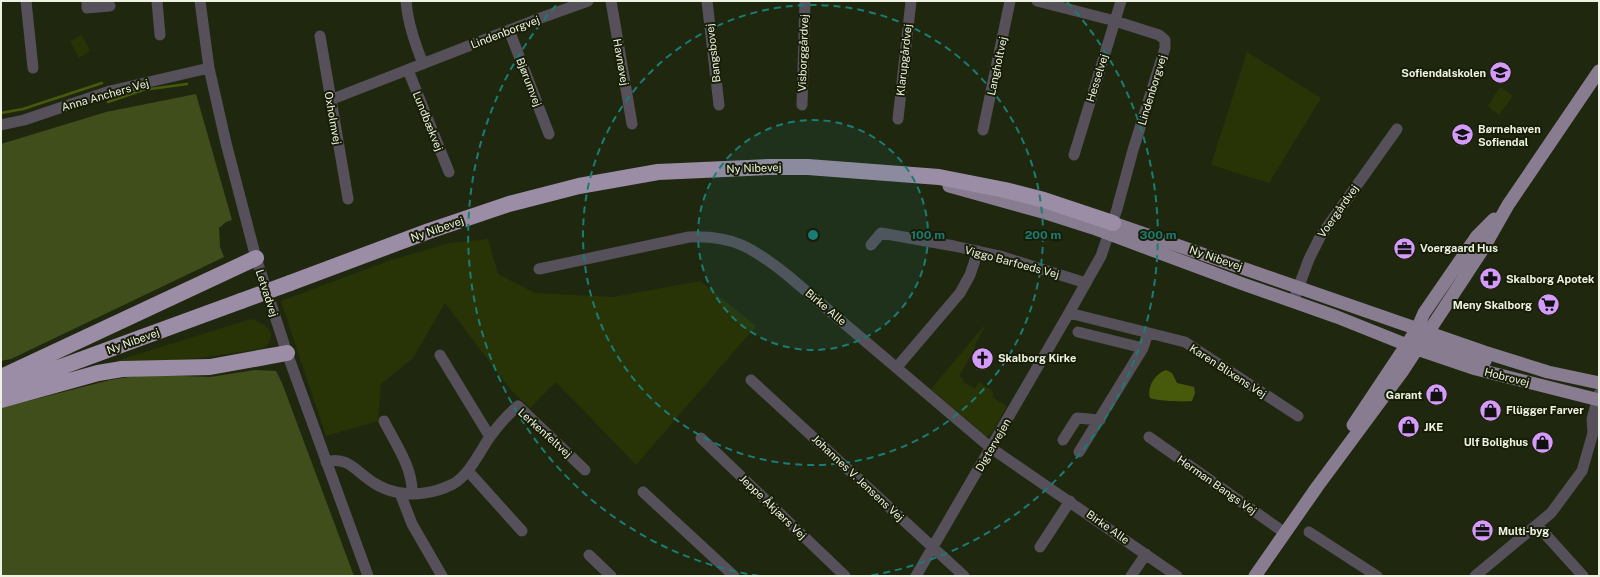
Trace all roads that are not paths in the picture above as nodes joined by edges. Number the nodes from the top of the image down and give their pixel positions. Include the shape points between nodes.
1 (26, 1) edge
2 (87, 1) edge
3 (157, 1) edge
4 (200, 1) edge
5 (406, 1) edge
6 (588, 1) edge
7 (611, 1) edge
8 (707, 1) edge
9 (805, 1) edge
10 (911, 1) edge
11 (1010, 1) edge
12 (1037, 1) edge
13 (1121, 1) edge
14 (110, 6) dead end
15 (1115, 21) junction
16 (509, 30) junction
17 (160, 35) dead end
18 (320, 36) dead end
19 (422, 64) junction
20 (33, 68) dead end
21 (210, 68) junction
22 (408, 70) junction
23 (1599, 71) edge
24 (330, 100) junction
25 (802, 105) dead end
26 (719, 106) dead end
27 (898, 119) dead end
28 (632, 124) dead end
29 (1, 125) edge
30 (1397, 129) dead end
31 (983, 130) dead end
32 (549, 134) dead end
33 (1074, 155) dead end
34 (449, 172) dead end
35 (894, 173) junction
36 (949, 186) joint
37 (348, 199) dead end
38 (1508, 205) junction
39 (1111, 228) junction
40 (871, 245) dead end
41 (978, 251) junction
42 (256, 258) junction
43 (540, 269) dead end
44 (1086, 283) junction
45 (1298, 288) junction
46 (1293, 302) junction
47 (1069, 314) junction
48 (1078, 332) dead end
49 (1148, 333) junction
50 (1417, 340) junction
51 (1144, 348) junction
52 (287, 353) junction
53 (440, 355) dead end
54 (897, 367) junction
55 (1, 377) edge
56 (751, 380) dead end
57 (1599, 383) edge
58 (1, 389) edge
59 (1599, 397) edge
60 (1, 400) edge
61 (1298, 416) dead end
62 (1100, 420) junction
63 (384, 421) dead end
64 (1596, 428) edge
65 (490, 437) junction
66 (1149, 437) dead end
67 (700, 438) dead end
68 (1063, 440) dead end
69 (991, 448) junction
70 (1079, 452) dead end
71 (326, 462) junction
72 (468, 470) junction
73 (584, 470) dead end
74 (1317, 487) junction
75 (643, 492) dead end
76 (406, 493) junction
77 (1070, 501) junction
78 (1537, 525) junction
79 (522, 531) dead end
80 (1309, 532) dead end
81 (1285, 533) junction
82 (1040, 547) dead end
83 (933, 548) junction
84 (1146, 554) junction
85 (589, 555) dead end
86 (368, 576) edge
87 (442, 576) edge
88 (611, 576) edge
89 (734, 576) edge
90 (845, 576) edge
91 (916, 576) edge
92 (964, 576) edge
93 (1131, 576) edge
94 (1177, 576) edge
95 (1255, 576) edge
96 (1377, 576) edge
97 (1475, 576) edge
98 (1583, 576) edge

1 - 20 street
2 - 14 street via 87,8
3 - 17 street
4 - 21 street, Letvadvej
5 - 19 street via 412,37
6 - 16 street, Lindenborgvej
7 - 28 street, Havnøvej
8 - 26 street, Bangsbovej
9 - 25 street, Visborggårdvej
10 - 27 street, Klarupgårdvej
11 - 31 street, Langholtvej
12 - 15 street, Lindenborgvej
13 - 15 street, Hesselvej
15 - 33 street, Hesselvej
15 - 39 street, Lindenborgvej via 1159,35 1165,40 1165,48
16 - 19 street, Lindenborgvej
16 - 32 street, Bjørumvej
18 - 24 street, Oxholmvej
19 - 22 street, Lindenborgvej
21 - 29 street, Anna Anchers Vej via 110,91 24,120
21 - 42 street, Letvadvej via 226,143
22 - 24 street, Lindenborgvej
22 - 34 street, Lundbækvej
23 - 38 main road
24 - 37 street, Oxholmvej
30 - 45 street, Voergårdvej via 1320,237
35 - 36 highway, Ny Nibevej
35 - 39 highway, Ny Nibevej via 939,176 985,185 1044,200
35 - 58 highway, Ny Nibevej, bridge via 836,168 769,167 658,172 586,185 509,204 429,231
36 - 39 main road, Ny Nibevej
38 - 50 main road via 1482,249
38 - 50 main road via 1477,236 1424,313
39 - 44 street, Digtervejen via 1101,256
39 - 45 main road, Ny Nibevej
39 - 46 main road, Ny Nibevej via 1243,284
40 - 41 street, Viggo Barfoeds Vej via 881,233
41 - 44 street, Viggo Barfoeds Vej
41 - 54 street via 970,275 960,293
42 - 52 street, Letvadvej
42 - 55 highway
43 - 54 street, Birke Alle via 689,237 709,236 726,239 762,256
44 - 47 street, Digtervejen
45 - 46 street, Voergårdvej
45 - 50 main road, Ny Nibevej
46 - 50 main road, Ny Nibevej
47 - 49 street, Karen Blixens Vej
47 - 69 street, Digtervejen
48 - 51 street
49 - 51 street
49 - 61 street, Karen Blixens Vej via 1184,342
50 - 57 main road, Hobrovej
50 - 59 main road, Hobrovej via 1476,369
50 - 74 main road via 1342,444
50 - 74 main road via 1393,376 1375,410
51 - 62 street
52 - 60 highway via 210,367 122,369 98,373
52 - 71 street, Letvadvej
53 - 65 street
54 - 69 street, Birke Alle
56 - 83 street, Johannes V. Jensens Vej
59 - 64 street via 1592,419
62 - 68 street via 1077,418
62 - 70 street
63 - 76 street via 407,466 411,482
64 - 78 street via 1582,470 1551,513
65 - 72 street, Lerkenfeltvej
65 - 73 street, Lerkenfeltvej via 518,406
66 - 81 street, Herman Bangs Vej
67 - 90 street, Jeppe Åkjærs Vej
69 - 77 street, Birke Alle
69 - 83 street, Digtervejen
71 - 76 street, Lerkenfeltvej via 338,459 346,462 374,483 386,489
71 - 86 street, Letvadvej
72 - 76 street, Lerkenfeltvej via 454,483 424,493
72 - 79 street
74 - 81 main road
75 - 89 street
76 - 87 street via 412,524
77 - 82 street
77 - 84 street, Birke Alle
78 - 97 street
78 - 98 street
80 - 96 street
81 - 95 main road
83 - 91 street, Digtervejen
83 - 92 street, Johannes V. Jensens Vej
84 - 93 street
84 - 94 street, Birke Alle
85 - 88 street

